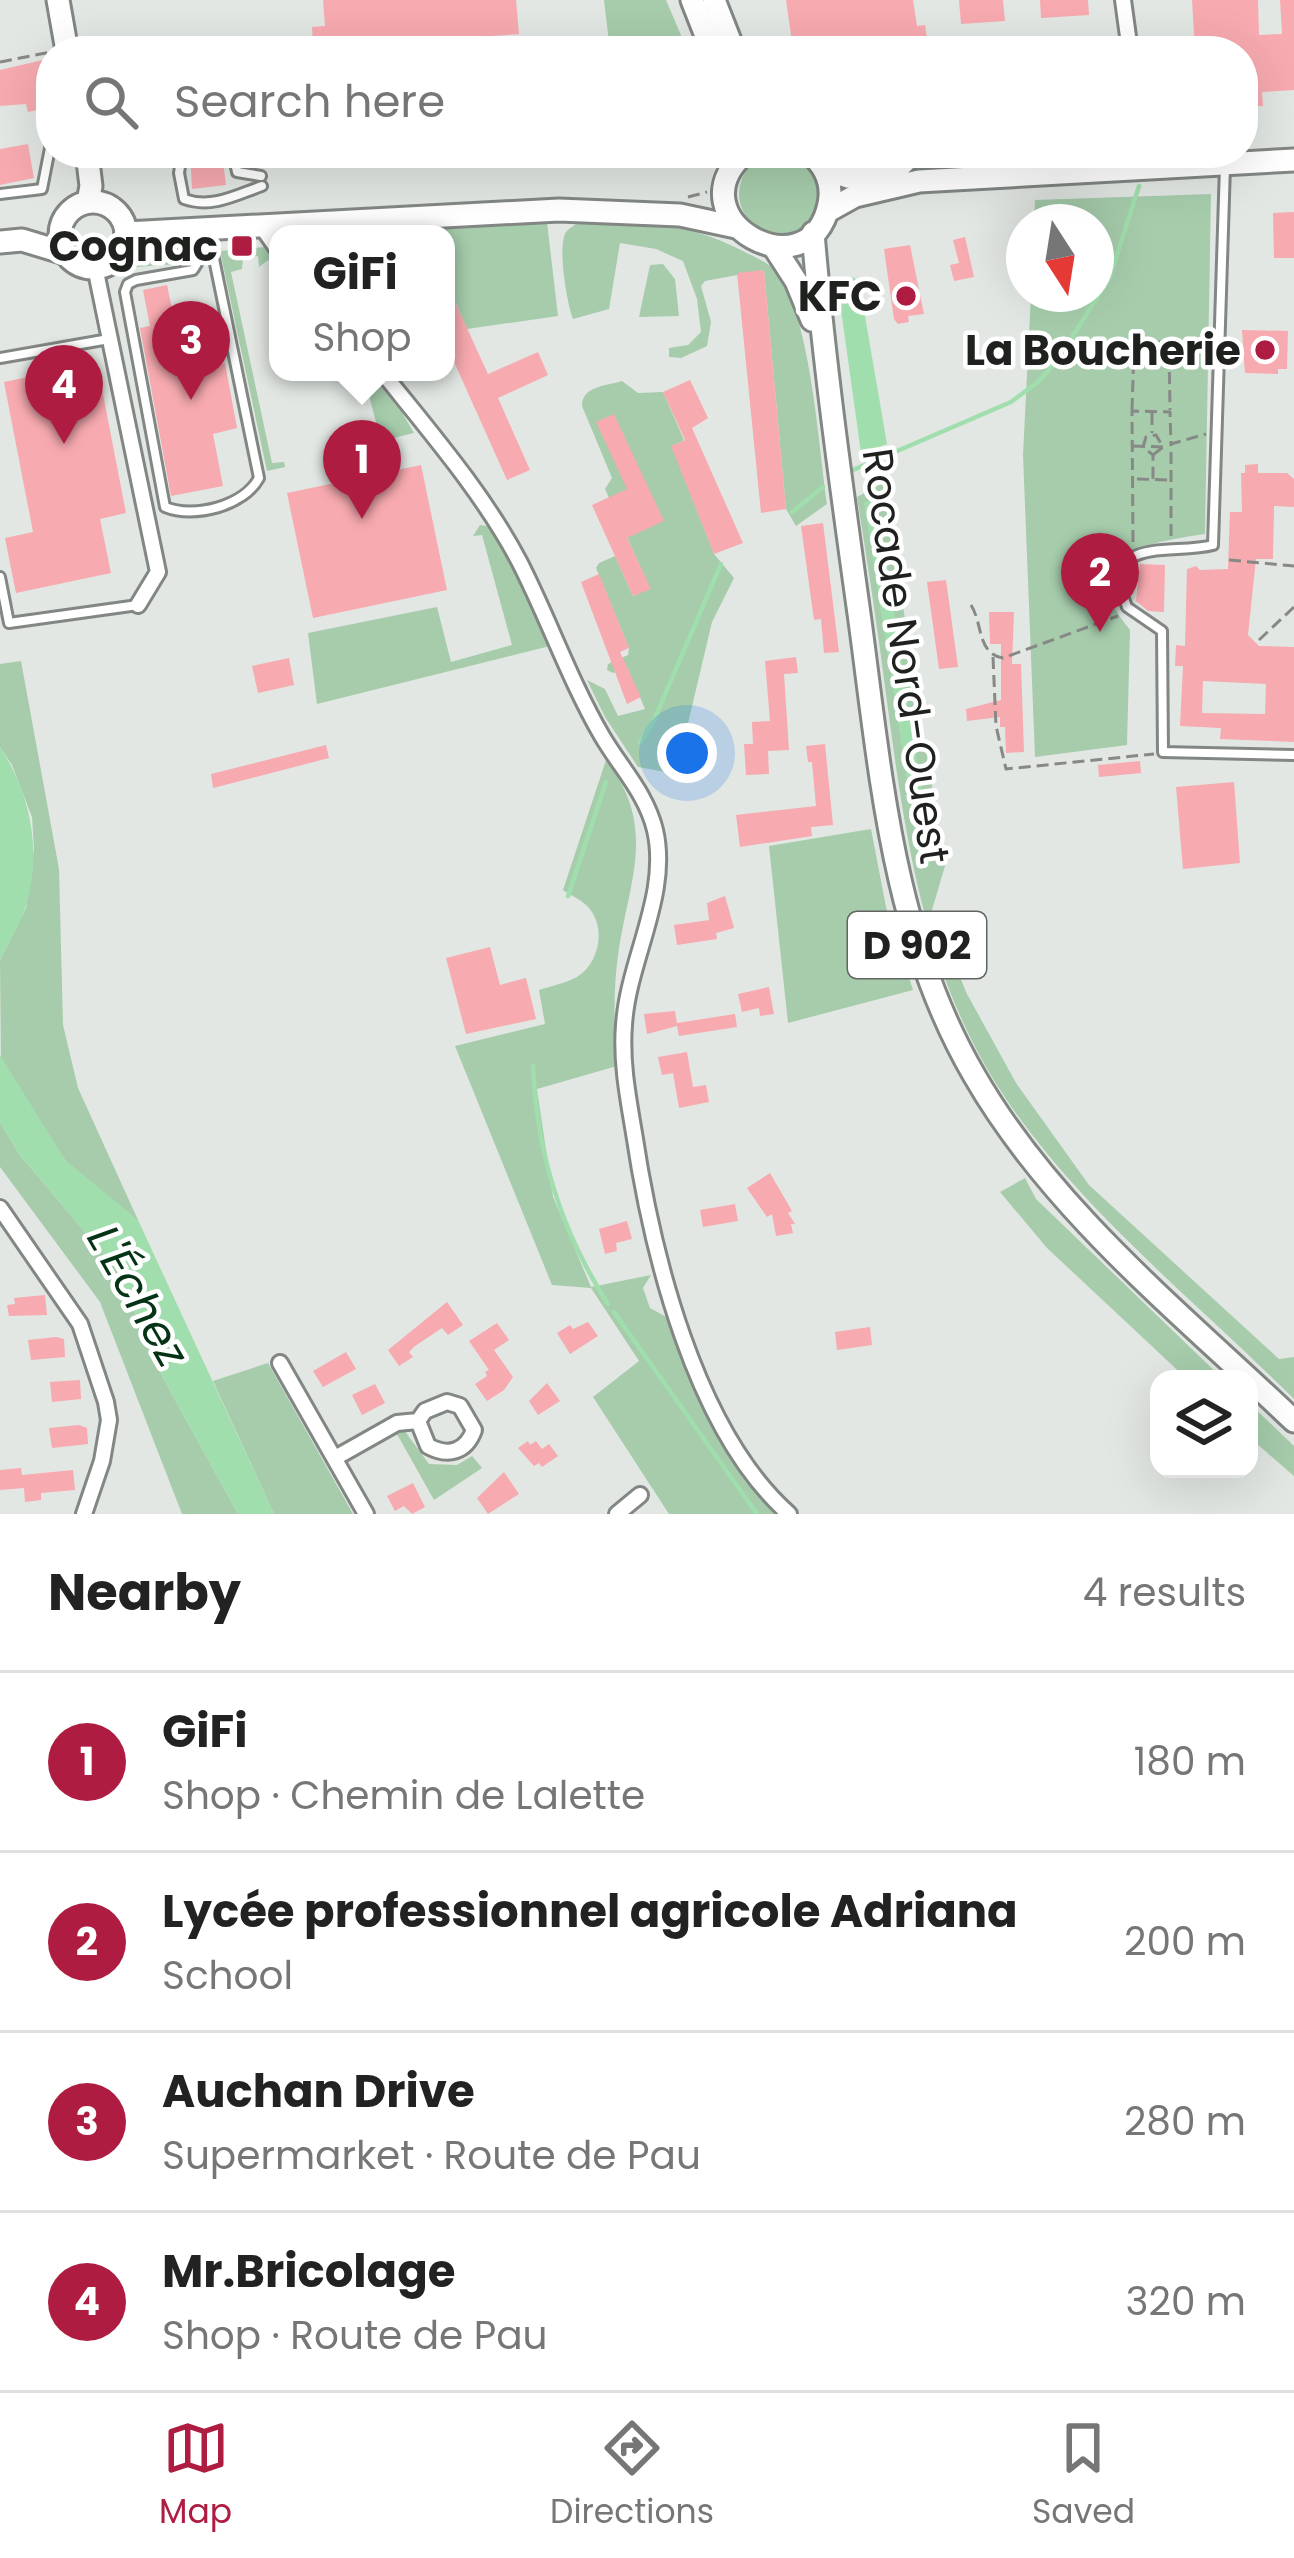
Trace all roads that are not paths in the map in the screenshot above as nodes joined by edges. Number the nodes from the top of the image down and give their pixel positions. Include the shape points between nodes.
1 (58, 0) edge
2 (692, 0) edge
3 (714, 0) edge
4 (1123, 0) edge
5 (64, 36) edge
6 (706, 36) edge
7 (728, 36) edge
8 (1128, 36) edge
9 (1294, 160) edge
10 (1258, 163) edge
11 (46, 168) edge
12 (89, 168) edge
13 (180, 168) edge
14 (237, 168) edge
15 (734, 168) edge
16 (821, 168) edge
17 (831, 168) edge
18 (906, 168) edge
19 (1062, 168) edge
20 (1225, 168) edge
21 (893, 178) junction
22 (919, 182) junction
23 (724, 190) junction
24 (0, 194) edge
25 (88, 202) junction
26 (828, 211) junction
27 (680, 215) junction
28 (63, 221) junction
29 (372, 225) edge
30 (262, 227) junction
31 (269, 227) edge
32 (736, 227) junction
33 (205, 229) junction
34 (126, 233) junction
35 (813, 233) junction
36 (269, 237) edge
37 (11, 241) edge
38 (774, 247) junction
39 (65, 253) junction
40 (95, 267) junction
41 (110, 339) junction
42 (820, 339) junction
43 (0, 358) edge
44 (389, 381) edge
45 (0, 577) edge
46 (139, 605) joint
47 (1294, 755) edge
48 (0, 1208) edge
49 (280, 1363) dead end
50 (418, 1421) dead end
51 (1294, 1421) edge
52 (335, 1458) junction
53 (640, 1495) dead end
54 (84, 1514) edge
55 (366, 1514) edge
56 (617, 1514) edge
57 (789, 1514) edge

1 - 5 main road
2 - 6 main road
3 - 7 main road
4 - 8 street
9 - 10 main road
11 - 24 lane via 42,190
12 - 25 main road
13 - 14 lane via 184,199 192,202 228,200 261,181
15 - 23 main road
16 - 26 main road
17 - 21 main road via 848,177
18 - 21 street
19 - 22 main road
20 - 47 lane via 1214,545 1133,556 1119,581 1130,610 1162,631 1163,752
21 - 22 main road
22 - 26 main road via 855,196
23 - 27 main road
23 - 32 main road
25 - 28 main road
25 - 34 main road via 109,206
26 - 35 main road
27 - 29 main road via 560,210
27 - 32 main road
28 - 37 main road
28 - 39 main road
30 - 31 main road
30 - 33 main road
30 - 36 street
32 - 38 main road
33 - 33 lane via 260,478 240,498 172,511 165,507 125,292 136,280 193,270
33 - 34 main road
34 - 40 main road via 113,260
35 - 38 main road
35 - 42 main road, Rocade Nord-Ouest / D 902
37 - 39 main road
38 - 42 main road, Rocade Nord-Ouest / D 902
39 - 40 main road
40 - 41 street
41 - 43 lane
41 - 46 street via 158,572
42 - 51 main road, Rocade Nord-Ouest / D 902 via 882,793 921,961 946,1019 974,1076 1053,1185
44 - 57 street via 518,560 603,739 655,827 657,880 623,1026 647,1209 673,1311 709,1398 744,1460
45 - 46 lane via 9,623
48 - 54 street via 80,1324 106,1402 102,1461
49 - 52 street
50 - 52 street
52 - 55 street
53 - 56 street

